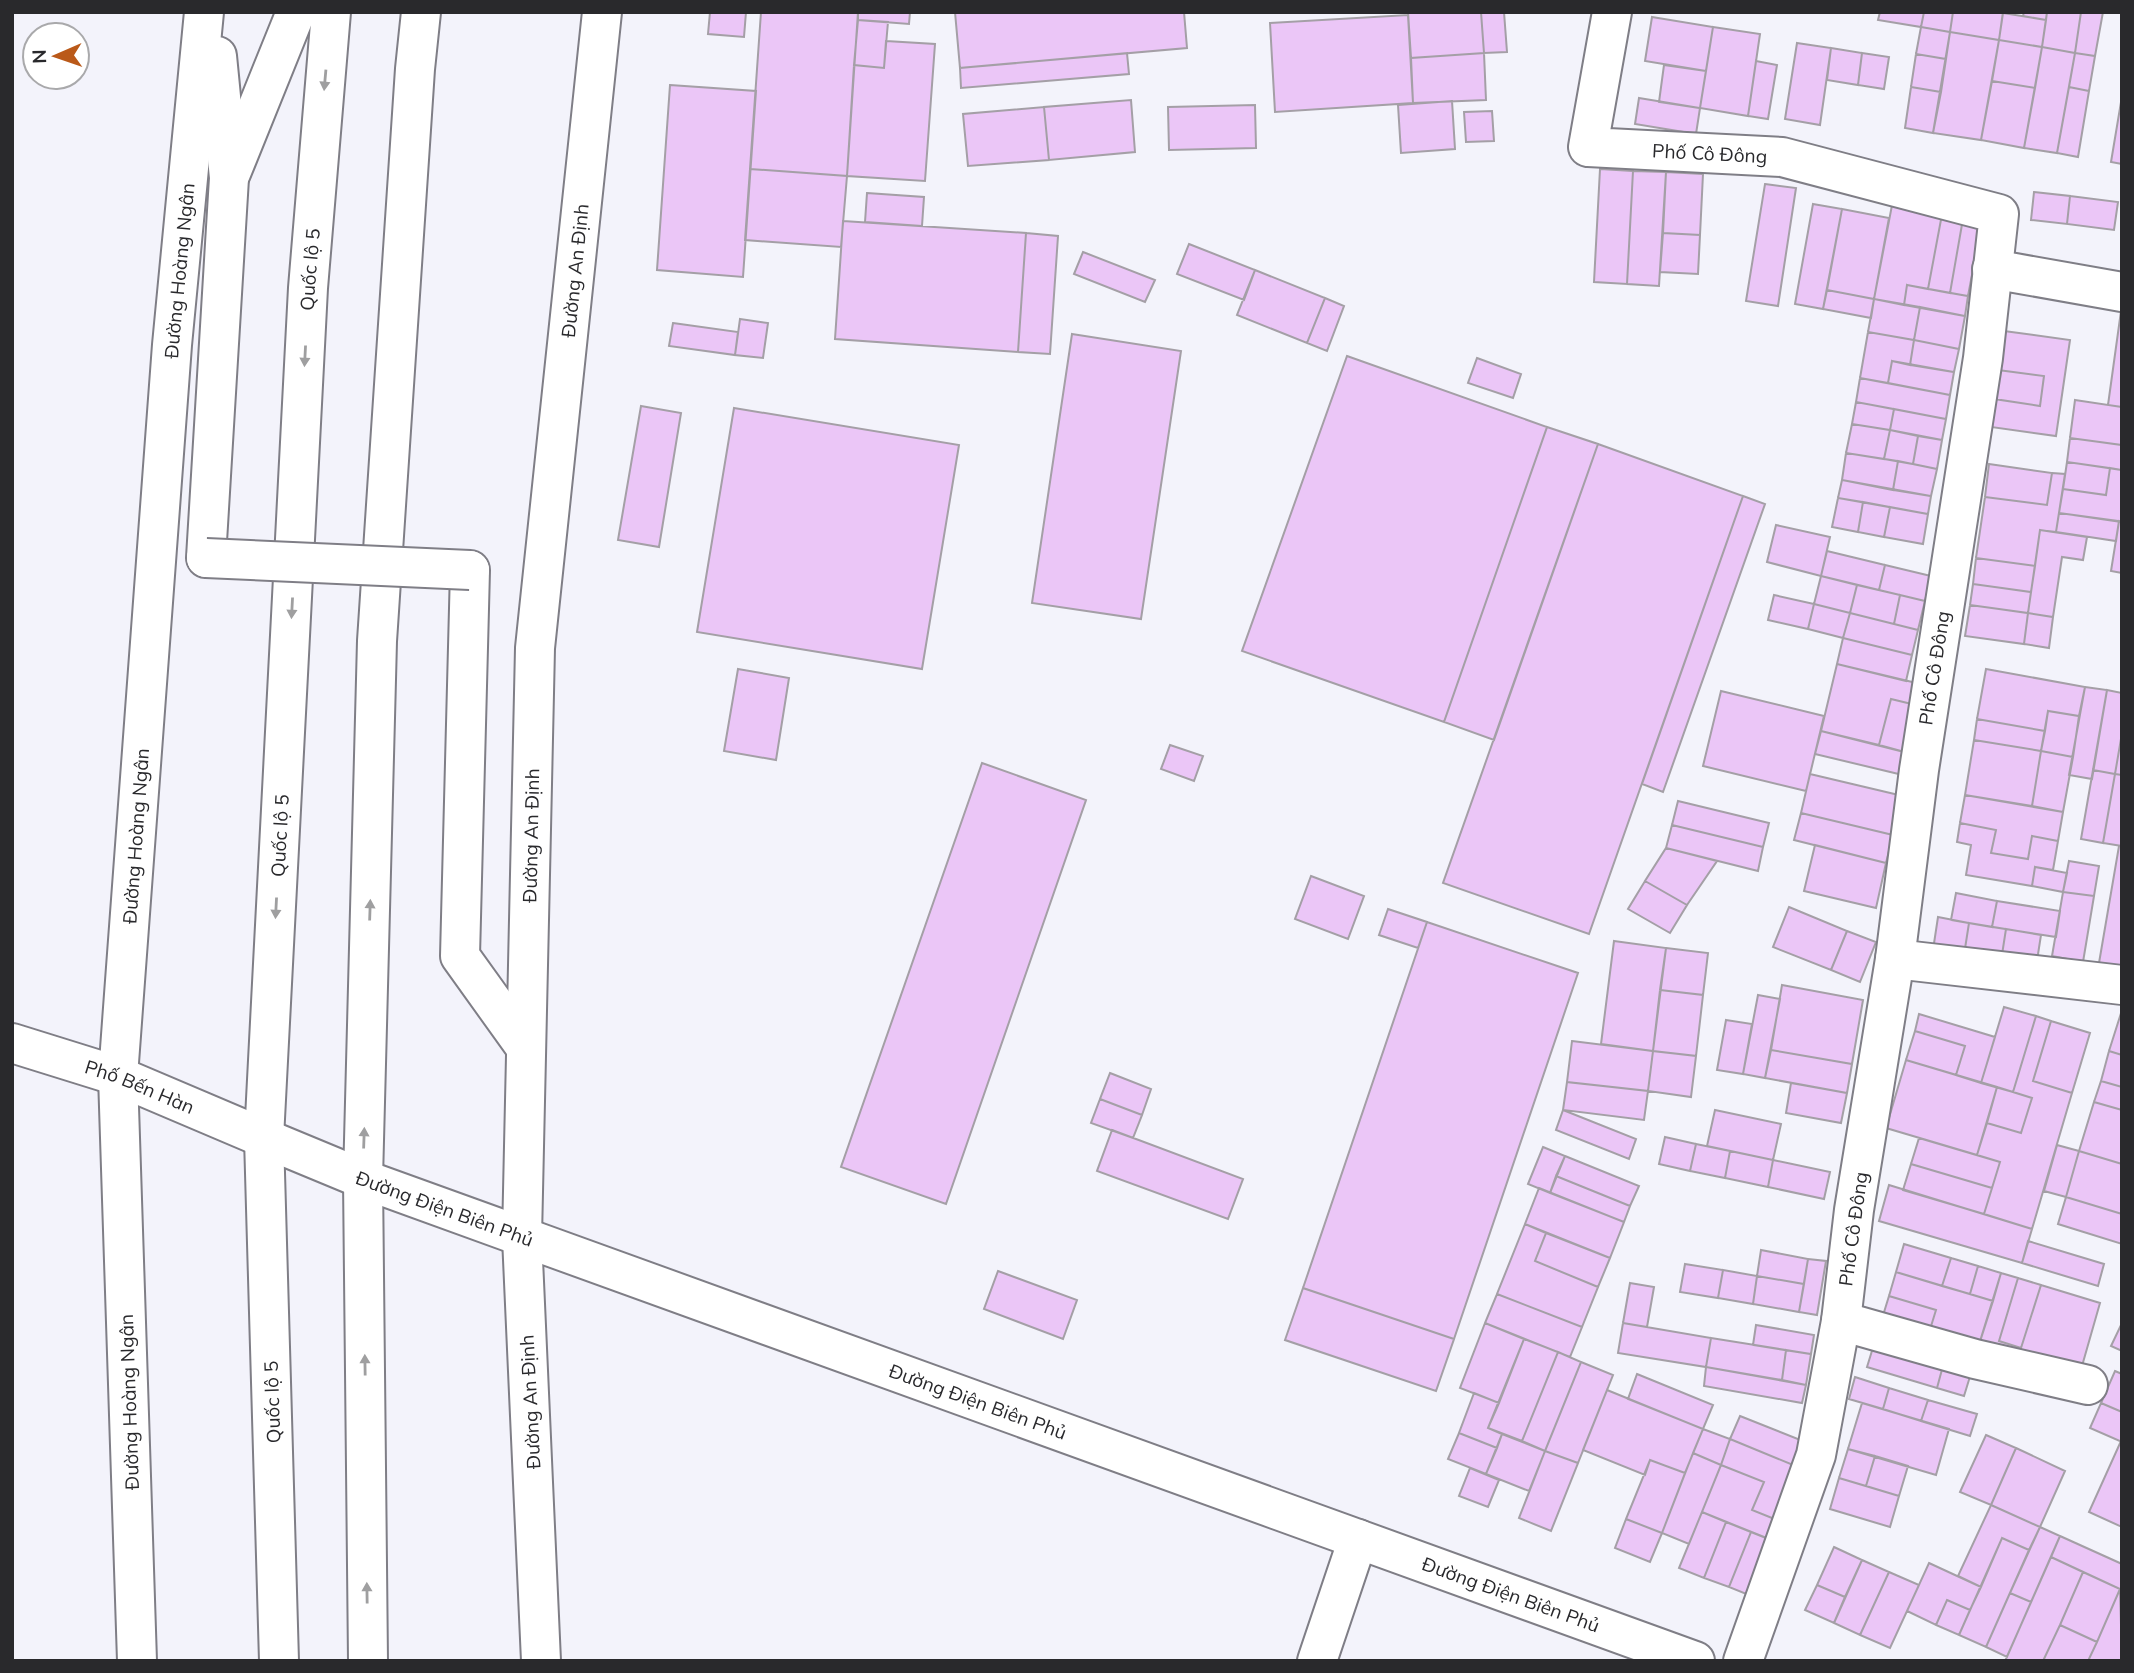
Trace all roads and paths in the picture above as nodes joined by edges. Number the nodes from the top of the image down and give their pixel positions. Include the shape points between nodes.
1 (204, 12) edge
2 (212, 12) edge
3 (296, 12) edge
4 (331, 12) edge
5 (421, 12) edge
6 (602, 12) edge
7 (1612, 12) edge
8 (229, 178) junction
9 (1992, 269) junction
10 (2122, 292) edge
11 (1895, 959) junction
12 (2122, 985) edge
13 (12, 1043) edge
14 (526, 1048) junction
15 (118, 1076) junction
16 (264, 1138) junction
17 (363, 1178) junction
18 (522, 1237) junction
19 (1841, 1321) junction
20 (2088, 1385) dead end
21 (1358, 1539) junction
22 (138, 1661) edge
23 (279, 1661) edge
24 (368, 1661) edge
25 (541, 1661) edge
26 (1317, 1661) edge
27 (1695, 1661) edge
28 (1743, 1661) edge

1 - 15 main road, Đường Hoàng Ngân via 172,345
2 - 8 main road
3 - 8 main road
4 -> 16 main road, Quốc lộ 5 via 308,288
17 -> 5 main road via 377,641
6 - 14 main road, Đường An Định via 534,648
7 - 9 main road, Phố Cô Đông via 1588,147 1782,157 1999,214
8 - 14 main road, bridge via 206,558 470,569 460,956
9 - 10 main road
9 - 11 main road, Phố Cô Đông
11 - 12 main road
11 - 19 main road, Phố Cô Đông via 1854,1210
13 - 15 main road, Phố Bến Hàn
14 - 18 main road, Đường An Định
15 - 16 main road, Phố Bến Hàn
15 - 22 main road, Đường Hoàng Ngân
16 - 17 main road, Đường Điện Biên Phủ
16 - 23 main road, Quốc lộ 5
17 - 18 main road, Đường Điện Biên Phủ
24 -> 17 main road
18 - 21 main road, Đường Điện Biên Phủ
18 - 25 main road, Đường An Định
19 - 20 main road
19 - 28 main road, Phố Cô Đông via 1816,1454
21 - 26 main road
21 - 27 main road, Đường Điện Biên Phủ

